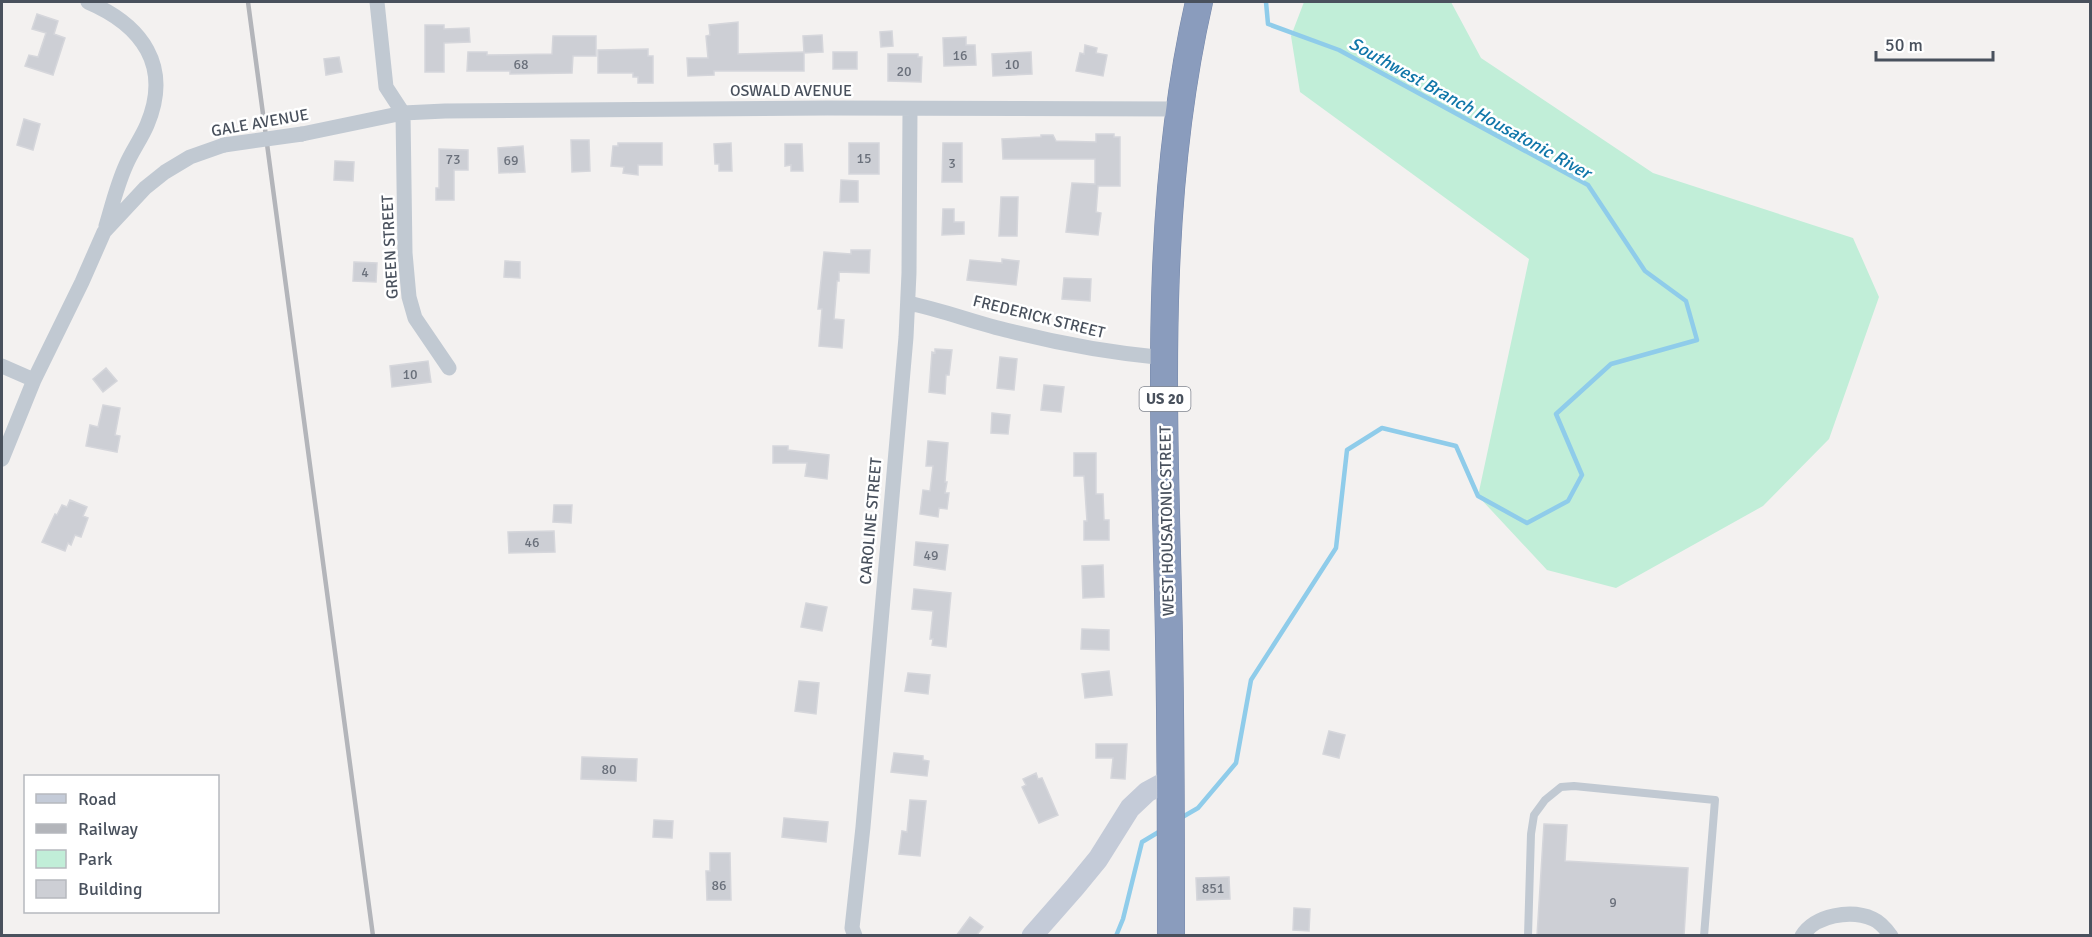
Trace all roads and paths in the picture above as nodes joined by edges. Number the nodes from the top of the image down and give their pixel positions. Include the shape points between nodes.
1 (88, 2) edge
2 (378, 2) edge
3 (1199, 2) edge
4 (910, 109) junction
5 (1179, 109) junction
6 (403, 113) junction
7 (104, 232) junction
8 (908, 303) junction
9 (1165, 358) junction
10 (2, 366) edge
11 (449, 368) dead end
12 (34, 380) junction
13 (2, 459) edge
14 (1171, 789) junction
15 (855, 936) edge
16 (1032, 936) edge
17 (1171, 936) edge
18 (1528, 936) edge
19 (1704, 936) edge
20 (1802, 936) edge
21 (1891, 936) edge

1 - 7 street via 135,32 154,62 157,82 147,125 125,167
2 - 6 street via 386,87
3 - 5 highway, WEST HOUSATONIC STREET / US 20
4 - 5 street, OSWALD AVENUE
4 - 6 street, OSWALD AVENUE
4 - 8 street, CAROLINE STREET
5 - 9 highway, WEST HOUSATONIC STREET / US 20 via 1168,214
6 - 7 street, GALE AVENUE, bridge via 224,145 190,157 145,188
6 - 11 street, GREEN STREET via 409,297 424,334
7 - 12 street, GALE AVENUE
8 - 9 street, FREDERICK STREET via 1084,348
8 - 15 street, CAROLINE STREET via 852,928
9 - 14 highway, WEST HOUSATONIC STREET / US 20
10 - 12 street
12 - 13 street, GALE AVENUE
14 - 16 street via 1147,792 1130,808 1098,859
14 - 17 highway, WEST HOUSATONIC STREET / US 20
18 - 19 lane via 1534,815 1561,788 1575,786 1714,800
20 - 21 street via 1818,921 1847,914 1875,920

